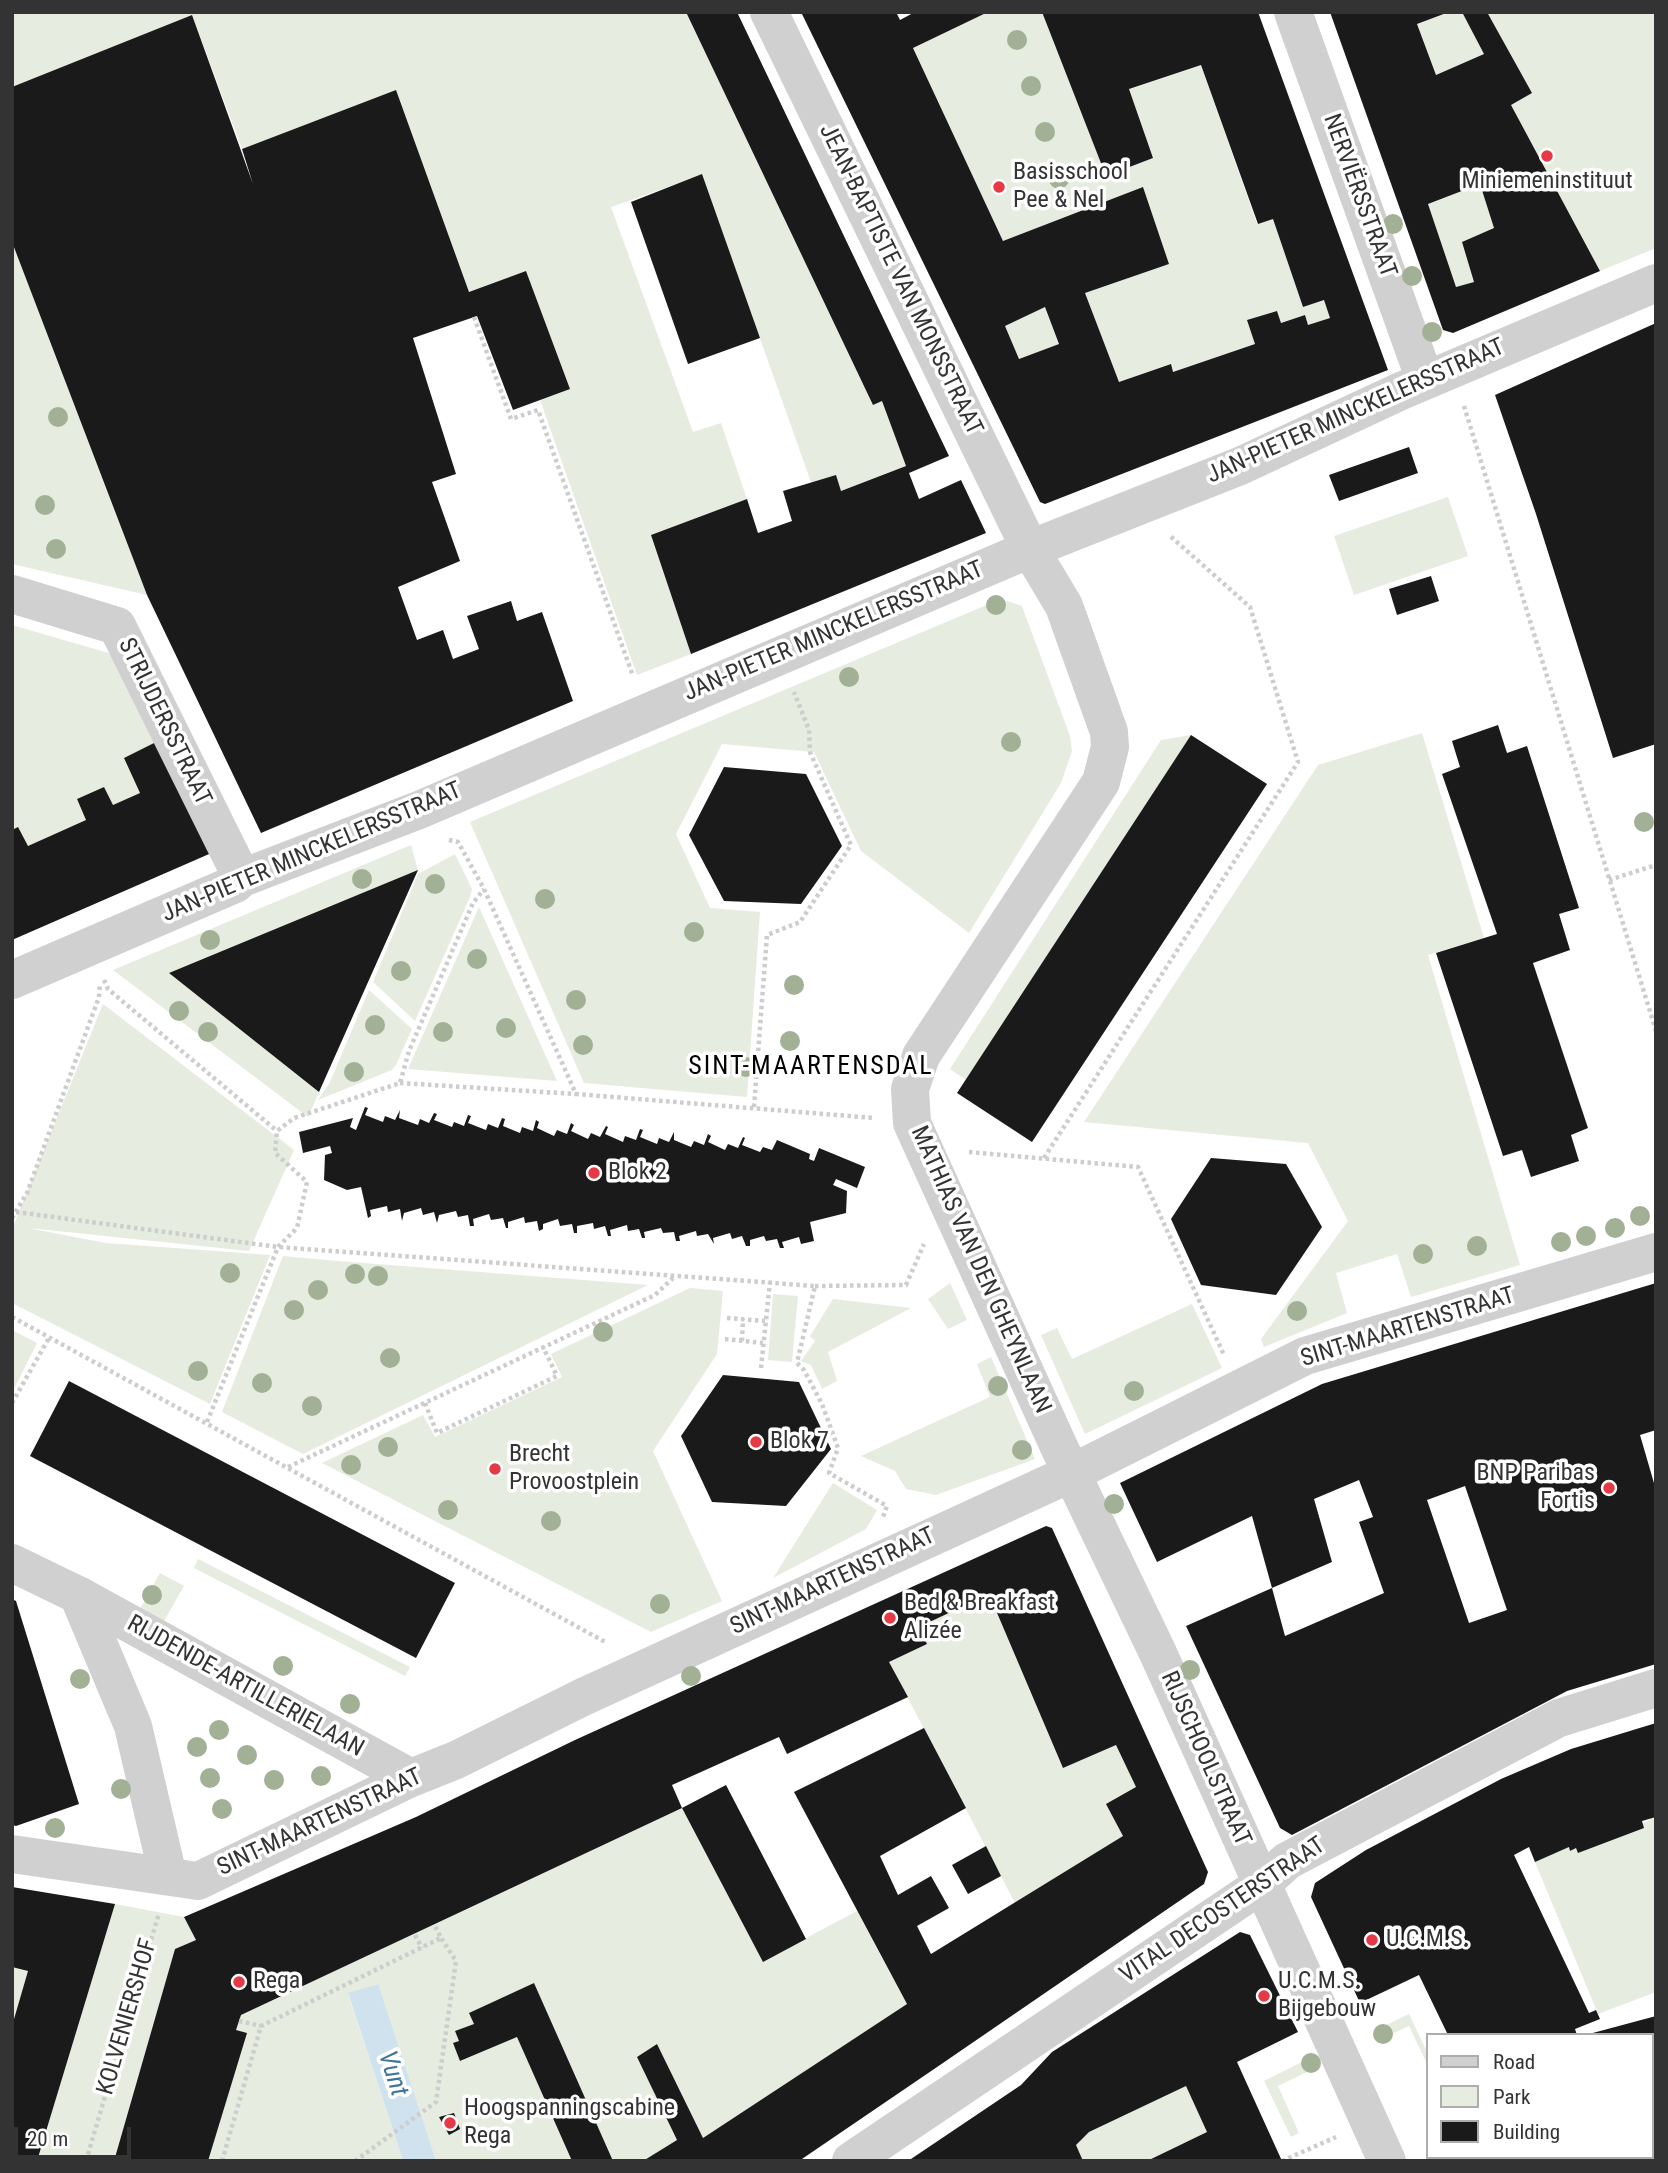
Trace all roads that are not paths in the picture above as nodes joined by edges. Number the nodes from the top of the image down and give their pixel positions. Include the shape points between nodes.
1 (769, 12) edge
2 (1293, 12) edge
3 (1656, 283) edge
4 (1425, 380) junction
5 (1030, 549) junction
6 (12, 594) edge
7 (242, 878) junction
8 (12, 981) edge
9 (1656, 1252) edge
10 (1072, 1472) junction
11 (12, 1563) edge
12 (78, 1595) junction
13 (1656, 1688) edge
14 (411, 1778) junction
15 (12, 1854) edge
16 (168, 1876) junction
17 (1261, 1885) junction
18 (851, 2161) edge
19 (1387, 2161) edge

1 - 5 street, JEAN-BAPTISTE VAN MONSSTRAAT
2 - 4 street, NERVIËRSSTRAAT
3 - 4 street, JAN-PIETER MINCKELERSSTRAAT
4 - 5 street, JAN-PIETER MINCKELERSSTRAAT via 1240,466
5 - 7 street, JAN-PIETER MINCKELERSSTRAAT via 419,810
5 - 10 street, MATHIAS VAN DEN GHEYNLAAN via 1064,607 1106,715 1107,763 1101,782 921,1056 909,1103 919,1143
6 - 7 street, STRIJDERSSTRAAT via 117,626
7 - 8 street, JAN-PIETER MINCKELERSSTRAAT
9 - 10 street, SINT-MAARTENSTRAAT via 1305,1356
10 - 14 street, SINT-MAARTENSTRAAT
10 - 17 street, RIJSCHOOLSTRAAT
11 - 12 street, RIJDENDE-ARTILLERIELAAN
12 - 14 street, RIJDENDE-ARTILLERIELAAN
12 - 16 street, RIJDENDE-ARTILLERIELAAN via 133,1726
13 - 17 street, VITAL DECOSTERSTRAAT via 1559,1718 1287,1861
14 - 16 street, SINT-MAARTENSTRAAT via 198,1881
15 - 16 street, SINT-MAARTENSTRAAT
17 - 18 street, VITAL DECOSTERSTRAAT
17 - 19 street, RIJSCHOOLSTRAAT

